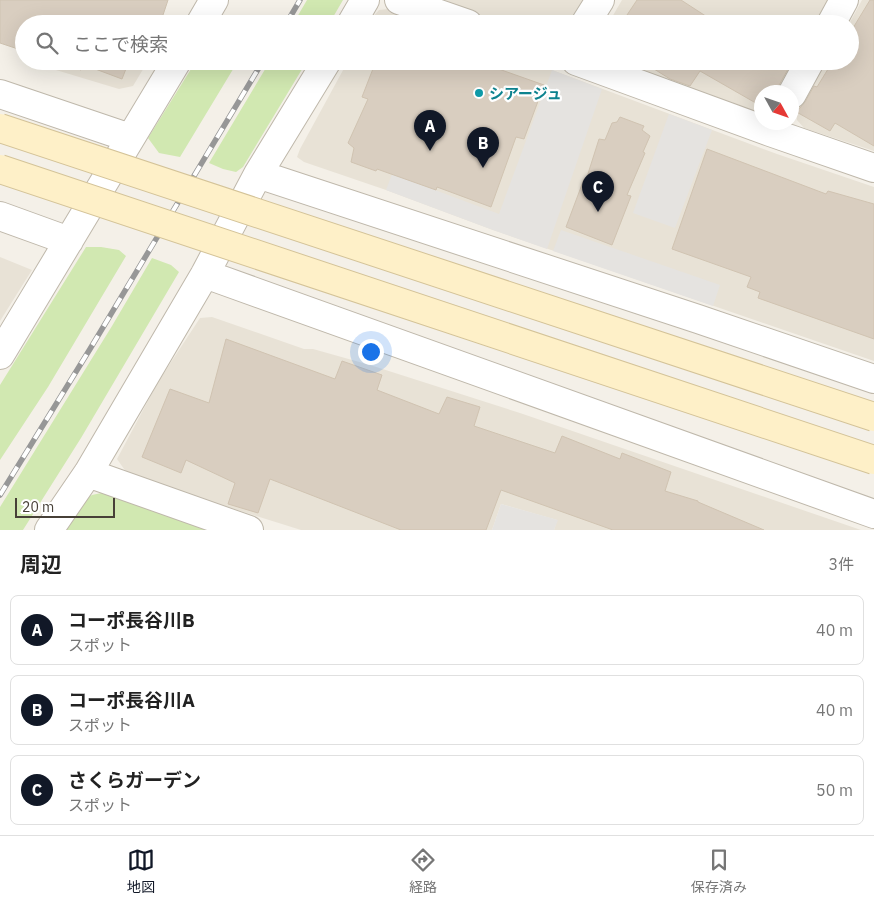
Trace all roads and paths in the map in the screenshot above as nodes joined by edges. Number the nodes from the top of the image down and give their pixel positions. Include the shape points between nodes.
1 (214, 0) edge
2 (365, 0) edge
3 (399, 0) edge
4 (600, 0) edge
5 (844, 0) edge
6 (205, 15) edge
7 (356, 15) edge
8 (442, 15) edge
9 (591, 15) edge
10 (836, 15) edge
11 (172, 70) edge
12 (322, 70) edge
13 (603, 70) edge
14 (805, 70) edge
15 (797, 85) edge
16 (0, 94) edge
17 (754, 121) edge
18 (0, 128) edge
19 (780, 130) edge
20 (130, 138) junction
21 (874, 168) edge
22 (0, 169) edge
23 (258, 174) junction
24 (0, 216) edge
25 (69, 241) junction
26 (205, 274) junction
27 (0, 355) edge
28 (874, 379) edge
29 (874, 416) edge
30 (874, 460) edge
31 (88, 473) junction
32 (874, 514) edge
33 (49, 530) edge
34 (248, 530) edge

1 - 6 street
2 - 7 street
3 - 8 street
4 - 9 street
5 - 10 street
11 - 20 street
12 - 23 street
13 - 17 street
14 - 15 street
16 - 20 street
18 - 29 street, bridge
19 - 21 street
20 - 25 street
22 - 30 street, bridge
23 - 26 street
23 - 28 street
24 - 25 street
25 - 27 street
26 - 31 street
26 - 32 street
31 - 33 street
31 - 34 street

